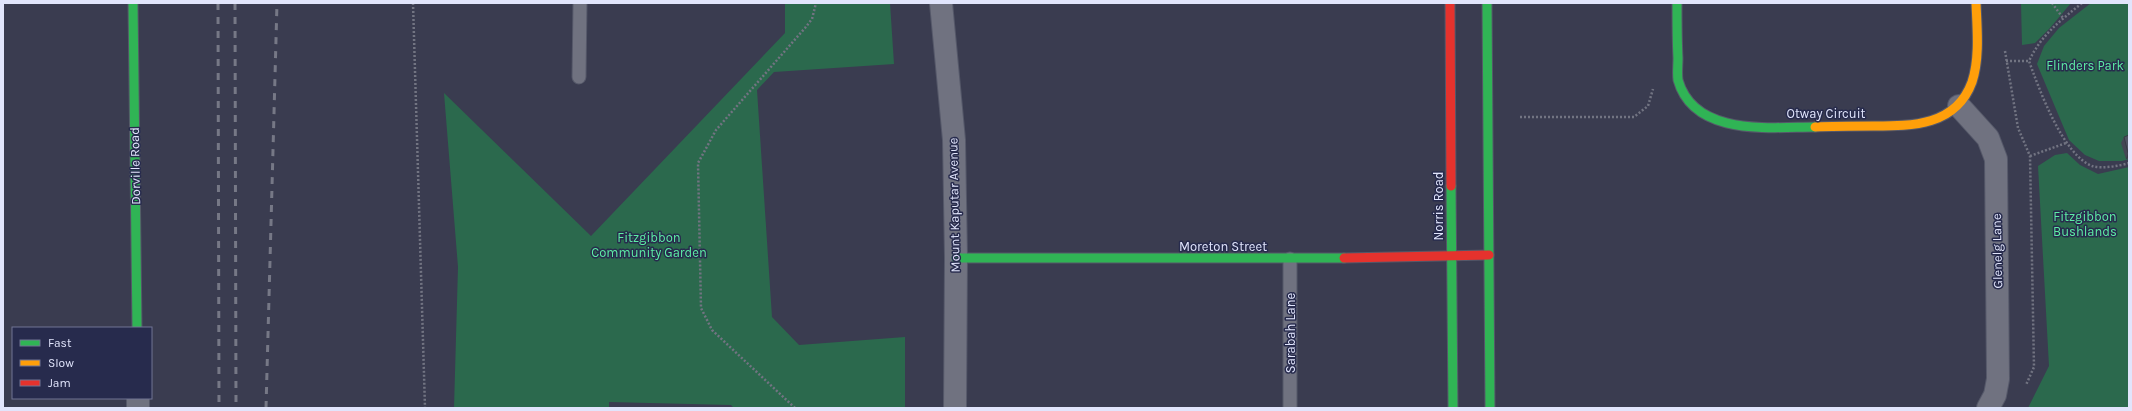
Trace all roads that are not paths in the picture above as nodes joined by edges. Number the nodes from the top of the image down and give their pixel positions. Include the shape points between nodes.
1 (133, 3) edge
2 (580, 3) edge
3 (941, 3) edge
4 (1450, 3) edge
5 (1487, 3) edge
6 (1677, 3) edge
7 (1976, 3) edge
8 (579, 77) dead end
9 (1959, 106) junction
10 (1452, 255) junction
11 (1490, 255) junction
12 (956, 258) junction
13 (1290, 259) junction
14 (137, 327) edge
15 (955, 408) edge
16 (1290, 408) edge
17 (1453, 408) edge
18 (1490, 408) edge
19 (1988, 408) edge

1 - 14 street, Dorville Road
2 - 8 lane
3 - 12 street, Mount Kaputar Avenue via 954,140
4 - 10 street, Norris Road
5 - 11 street
6 - 9 street, Otway Circuit via 1677,62 1680,85 1697,109 1718,122 1750,126 1912,126 1937,121
7 - 9 street, Otway Circuit via 1977,52 1974,79
9 - 19 street, Glenelg Lane via 1988,138 1996,159 1998,379 1995,395
10 - 11 street, Moreton Street
10 - 13 street, Moreton Street
10 - 17 street, Norris Road
11 - 18 street
12 - 13 street, Moreton Street
12 - 15 street, Mount Kaputar Avenue
13 - 16 lane, Sarabah Lane

